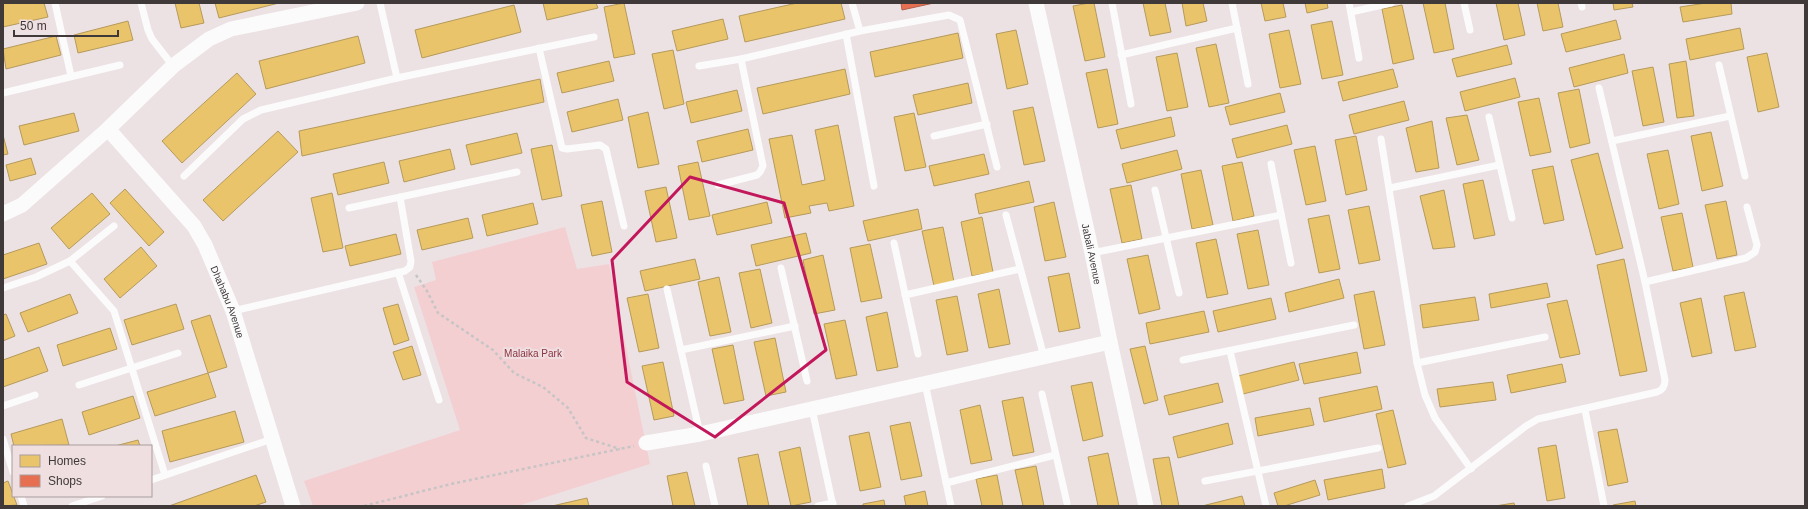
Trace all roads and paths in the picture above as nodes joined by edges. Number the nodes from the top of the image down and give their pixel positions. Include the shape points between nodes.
1 (55, 3) edge
2 (141, 3) edge
3 (357, 3) edge
4 (380, 3) edge
5 (852, 3) edge
6 (1036, 3) edge
7 (1112, 3) edge
8 (1232, 3) edge
9 (1349, 3) edge
10 (1391, 3) edge
11 (1464, 3) edge
12 (1351, 12) junction
13 (1237, 28) junction
14 (1470, 30) dead end
15 (860, 31) junction
16 (846, 34) junction
17 (594, 37) dead end
18 (539, 48) junction
19 (1121, 55) junction
20 (1359, 58) dead end
21 (741, 59) junction
22 (120, 65) dead end
23 (1719, 65) dead end
24 (173, 66) junction
25 (699, 66) dead end
26 (71, 76) junction
27 (397, 78) junction
28 (1248, 84) dead end
29 (1599, 88) dead end
30 (3, 93) edge
31 (1131, 104) dead end
32 (1730, 116) junction
33 (1489, 117) dead end
34 (987, 124) junction
35 (108, 129) junction
36 (934, 136) dead end
37 (1381, 139) dead end
38 (1612, 140) junction
39 (1271, 164) dead end
40 (1499, 165) junction
41 (998, 167) dead end
42 (517, 172) dead end
43 (184, 176) dead end
44 (1744, 176) dead end
45 (718, 186) dead end
46 (874, 186) dead end
47 (1390, 188) junction
48 (1155, 190) dead end
49 (400, 197) junction
50 (1747, 207) dead end
51 (349, 208) dead end
52 (3, 214) edge
53 (1006, 215) dead end
54 (1281, 215) junction
55 (1512, 218) dead end
56 (114, 226) dead end
57 (624, 226) dead end
58 (1166, 238) junction
59 (894, 243) dead end
60 (1092, 253) junction
61 (70, 261) junction
62 (1290, 263) dead end
63 (410, 267) junction
64 (781, 268) dead end
65 (1020, 270) junction
66 (398, 272) junction
67 (1645, 282) junction
68 (3, 288) edge
69 (667, 289) dead end
70 (1178, 292) dead end
71 (905, 295) junction
72 (233, 311) junction
73 (1354, 325) dead end
74 (795, 326) junction
75 (1545, 337) dead end
76 (1110, 342) junction
77 (681, 350) junction
78 (1230, 351) junction
79 (178, 353) dead end
80 (918, 354) dead end
81 (1044, 357) junction
82 (1183, 360) dead end
83 (1417, 363) junction
84 (132, 368) junction
85 (807, 381) dead end
86 (925, 383) junction
87 (79, 385) dead end
88 (1042, 394) dead end
89 (35, 395) dead end
90 (439, 400) dead end
91 (3, 406) edge
92 (812, 409) junction
93 (1584, 410) junction
94 (700, 434) junction
95 (272, 439) junction
96 (3, 440) edge
97 (646, 444) joint
98 (1378, 448) dead end
99 (620, 450) junction
100 (1055, 456) junction
101 (706, 466) dead end
102 (12, 469) edge
103 (1471, 469) junction
104 (1258, 470) junction
105 (165, 475) junction
106 (152, 480) edge
107 (1205, 481) dead end
108 (946, 483) junction
109 (99, 497) edge
110 (1066, 503) dead end
111 (833, 505) edge
112 (72, 506) edge
113 (293, 506) edge
114 (364, 506) edge
115 (714, 506) edge
116 (818, 506) edge
117 (951, 506) edge
118 (1146, 506) edge
119 (1266, 506) edge
120 (1408, 506) edge
121 (1604, 506) edge

1 - 26 lane
2 - 24 lane via 152,40
3 - 24 street via 231,29 209,39
4 - 27 lane
5 - 15 lane
6 - 60 street, Jabali Avenue
7 - 19 lane
8 - 13 lane
9 - 12 lane
10 - 12 lane
11 - 14 lane
12 - 20 lane
13 - 19 lane
13 - 28 lane
15 - 16 lane
15 - 34 lane via 949,15 960,20
16 - 21 lane
16 - 46 lane
17 - 18 lane
18 - 27 lane
18 - 57 lane via 562,148 600,144 606,149
19 - 31 lane
21 - 25 lane
21 - 45 lane via 763,166 757,175
22 - 26 lane
23 - 32 lane
24 - 35 street
26 - 30 lane
27 - 43 lane via 253,113 243,119
29 - 38 lane
32 - 38 lane
32 - 44 lane
33 - 40 lane
34 - 36 lane
34 - 41 lane
35 - 52 street via 22,206
35 - 72 street, Dhahabu Avenue via 194,226 205,245
37 - 47 lane
38 - 67 lane
39 - 54 lane
40 - 47 lane
40 - 55 lane
42 - 49 lane
47 - 83 lane
48 - 58 lane
49 - 51 lane
49 - 63 lane
50 - 67 lane via 1757,245 1753,255
53 - 65 lane
54 - 58 lane
54 - 62 lane
56 - 61 lane
58 - 60 lane
58 - 70 lane
59 - 71 lane
60 - 76 street, Jabali Avenue
61 - 68 lane via 36,277
61 - 84 lane via 114,311
63 - 66 lane
63 - 99 path via 427,291 438,313 492,350 514,373 543,387 568,408 586,438
64 - 74 lane
65 - 71 lane
65 - 81 lane
66 - 72 lane
66 - 90 lane
67 - 93 lane via 1665,380 1664,387 1661,391
69 - 77 lane
71 - 80 lane
72 - 95 street, Dhahabu Avenue
73 - 78 lane
74 - 77 lane
74 - 85 lane
75 - 83 lane
76 - 81 street
76 - 118 street, Jabali Avenue
77 - 94 lane
78 - 82 lane
78 - 104 lane
79 - 84 lane
81 - 86 street
83 - 103 lane via 1425,395 1435,418
84 - 87 lane
84 - 105 lane
86 - 92 street
86 - 108 lane
88 - 100 lane
89 - 91 lane
92 - 94 street
92 - 111 lane
93 - 103 lane via 1538,419
93 - 121 lane
94 - 97 street
95 - 105 lane
95 - 113 street, Dhahabu Avenue
96 - 102 lane
97 - 99 path
98 - 104 lane
99 - 114 path via 473,479
100 - 108 lane
100 - 110 lane
101 - 115 lane
103 - 120 lane via 1434,496
104 - 107 lane
104 - 119 lane
105 - 106 lane
108 - 117 lane
109 - 112 lane
111 - 116 lane

